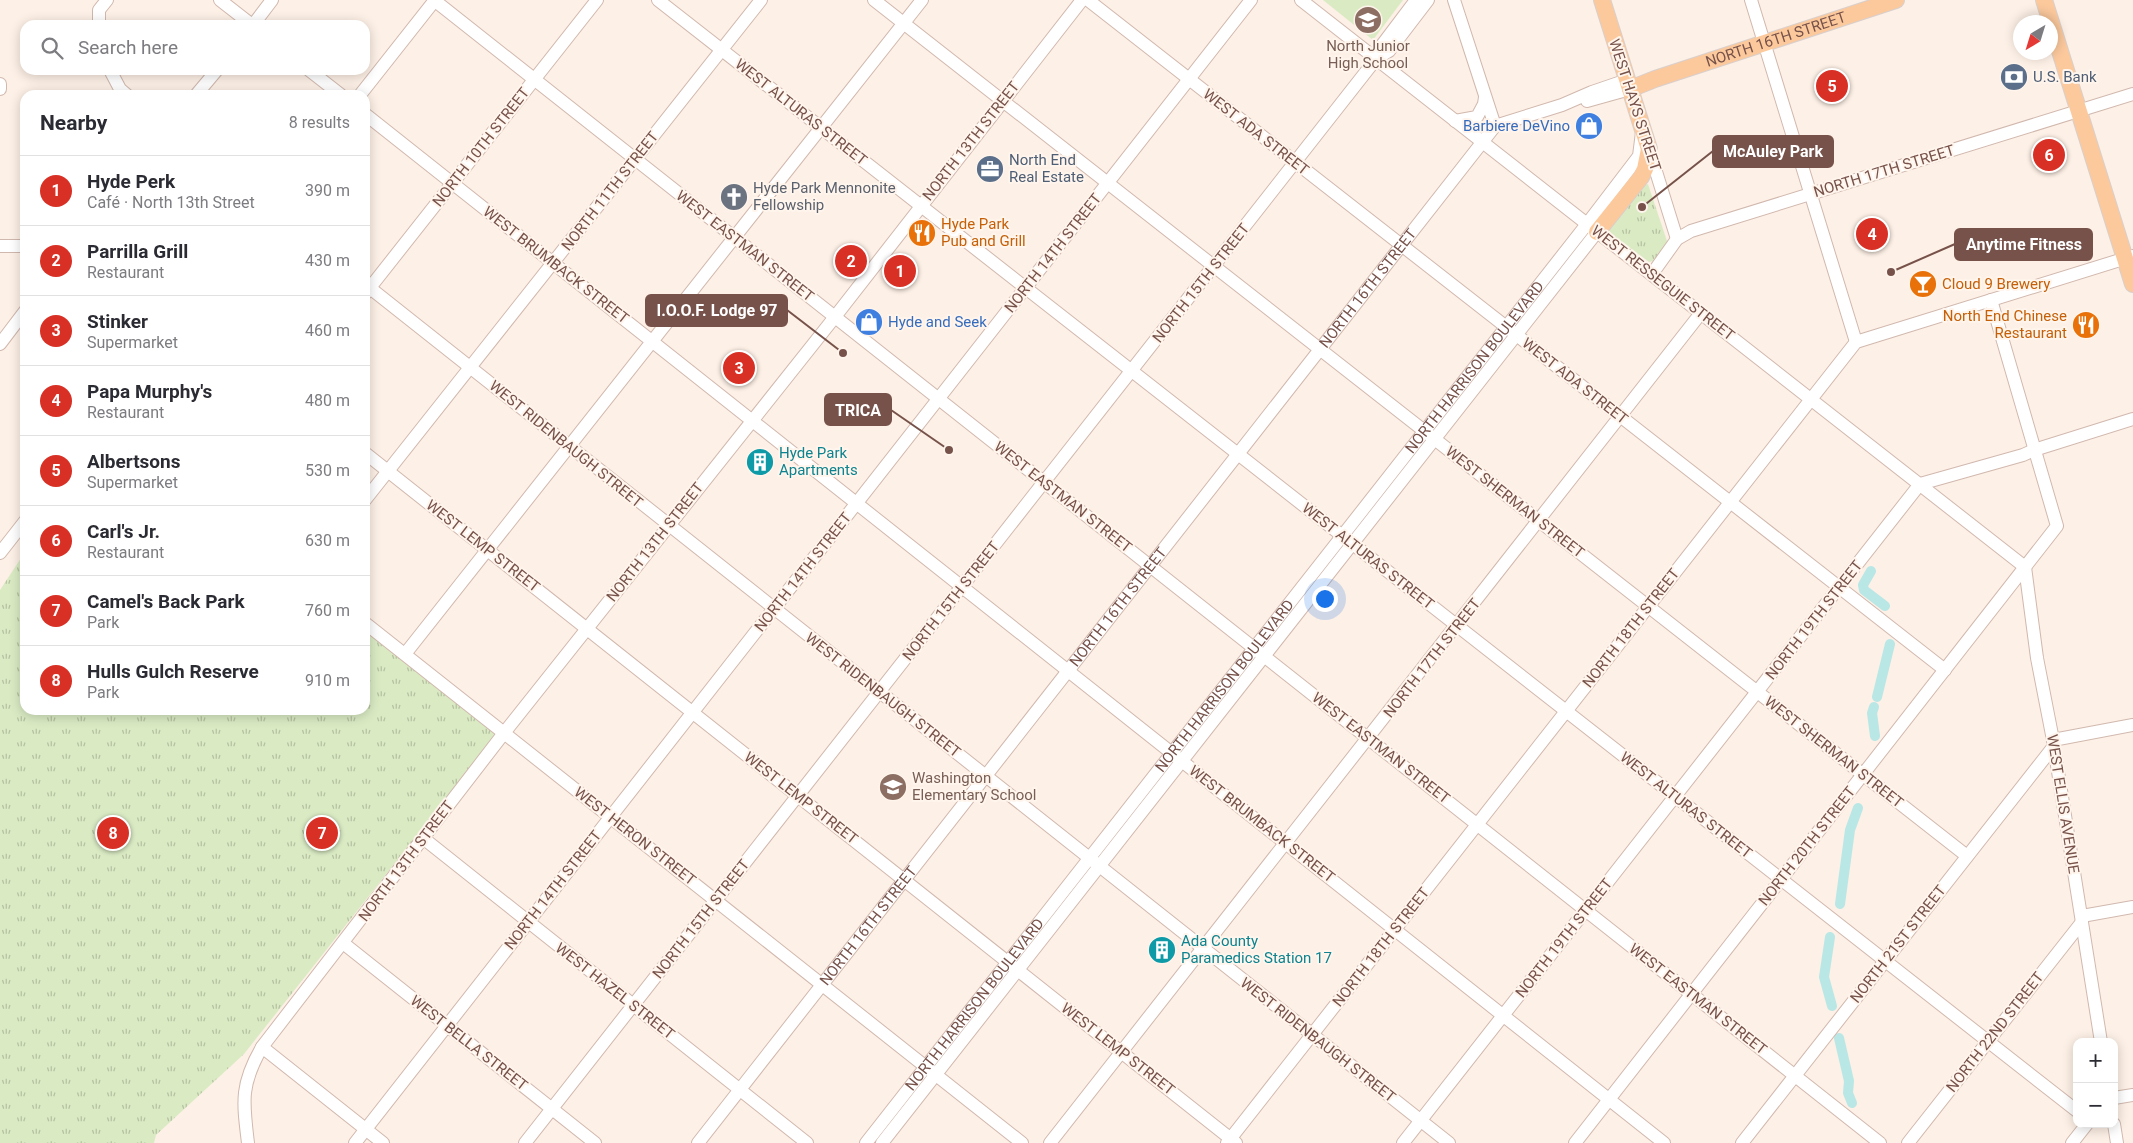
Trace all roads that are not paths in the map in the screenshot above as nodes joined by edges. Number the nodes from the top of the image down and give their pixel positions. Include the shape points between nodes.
1 (220, 0) edge
2 (272, 0) edge
3 (434, 0) edge
4 (597, 0) edge
5 (658, 0) edge
6 (761, 0) edge
7 (874, 0) edge
8 (922, 0) edge
9 (1082, 0) edge
10 (1088, 0) edge
11 (1251, 0) edge
12 (1301, 0) edge
13 (1416, 0) edge
14 (1428, 0) edge
15 (1454, 0) edge
16 (1602, 0) edge
17 (1751, 0) edge
18 (1896, 0) edge
19 (2044, 0) edge
20 (103, 5) edge
21 (100, 20) edge
22 (246, 20) edge
23 (256, 20) edge
24 (903, 23) junction
25 (1764, 43) junction
26 (722, 50) junction
27 (1376, 59) junction
28 (113, 75) edge
29 (213, 75) edge
30 (315, 75) edge
31 (534, 79) junction
32 (1189, 79) junction
33 (0, 84) edge
34 (1629, 85) junction
35 (0, 89) edge
36 (121, 90) edge
37 (200, 90) edge
38 (334, 90) edge
39 (364, 90) edge
40 (2133, 94) edge
41 (1485, 97) junction
42 (1002, 101) junction
43 (2080, 111) junction
44 (370, 118) edge
45 (1455, 121) junction
46 (1495, 126) junction
47 (821, 127) junction
48 (1642, 127) junction
49 (1483, 142) junction
50 (1649, 149) junction
51 (635, 159) junction
52 (1295, 162) junction
53 (452, 183) junction
54 (1107, 183) junction
55 (1810, 194) junction
56 (920, 205) junction
57 (1592, 228) junction
58 (734, 237) junction
59 (1677, 239) junction
60 (0, 246) edge
61 (20, 246) edge
62 (1402, 246) junction
63 (2129, 257) edge
64 (553, 263) junction
65 (1213, 266) junction
66 (1652, 274) junction
67 (370, 284) edge
68 (2133, 284) edge
69 (1026, 288) junction
70 (370, 290) edge
71 (1991, 300) junction
72 (1701, 313) junction
73 (20, 318) edge
74 (834, 318) junction
75 (1511, 331) junction
76 (652, 341) junction
77 (1856, 342) junction
78 (0, 344) edge
79 (1320, 350) junction
80 (470, 367) junction
81 (1132, 371) junction
82 (938, 399) junction
83 (1810, 399) junction
84 (1621, 416) junction
85 (2133, 419) edge
86 (752, 420) junction
87 (1429, 435) junction
88 (569, 446) junction
89 (2034, 450) junction
90 (1238, 454) junction
91 (370, 457) edge
92 (388, 471) junction
93 (1044, 482) junction
94 (1920, 484) junction
95 (370, 494) edge
96 (1730, 502) junction
97 (857, 503) junction
98 (1539, 521) junction
99 (668, 525) junction
100 (20, 527) edge
101 (1348, 540) junction
102 (487, 550) junction
103 (0, 553) edge
104 (1150, 566) junction
105 (2025, 567) junction
106 (962, 587) junction
107 (1839, 587) junction
108 (1648, 606) junction
109 (774, 609) junction
110 (1457, 626) junction
111 (370, 627) edge
112 (587, 629) junction
113 (1254, 648) junction
114 (405, 654) junction
115 (1265, 657) junction
116 (1944, 670) junction
117 (1068, 671) junction
118 (880, 692) junction
119 (1757, 692) junction
120 (1566, 711) junction
121 (692, 712) junction
122 (2133, 725) edge
123 (504, 733) junction
124 (1368, 738) junction
125 (2054, 743) junction
126 (1178, 757) junction
127 (1863, 775) junction
128 (986, 776) junction
129 (798, 796) junction
130 (1676, 797) junction
131 (610, 817) junction
132 (1477, 824) junction
133 (423, 838) junction
134 (1286, 844) junction
135 (1967, 856) junction
136 (1094, 863) junction
137 (904, 880) junction
138 (1781, 880) junction
139 (715, 900) junction
140 (2133, 907) edge
141 (1586, 910) junction
142 (2082, 919) junction
143 (528, 922) junction
144 (1395, 930) junction
145 (343, 943) junction
146 (1204, 949) junction
147 (1885, 961) junction
148 (1008, 962) junction
149 (1019, 970) junction
150 (822, 985) junction
151 (1692, 994) junction
152 (633, 1005) junction
153 (1503, 1016) junction
154 (447, 1026) junction
155 (1312, 1035) junction
156 (2100, 1038) edge
157 (1988, 1041) junction
158 (262, 1047) junction
159 (1122, 1052) junction
160 (931, 1071) junction
161 (1795, 1076) junction
162 (740, 1090) junction
163 (2133, 1096) edge
164 (2118, 1098) edge
165 (1609, 1100) junction
166 (2073, 1108) edge
167 (552, 1109) junction
168 (1421, 1121) junction
169 (2084, 1128) edge
170 (2115, 1128) edge
171 (366, 1130) junction
172 (1232, 1142) edge
173 (248, 1143) edge
174 (355, 1143) edge
175 (382, 1143) edge
176 (525, 1143) edge
177 (595, 1143) edge
178 (698, 1143) edge
179 (807, 1143) edge
180 (866, 1143) edge
181 (882, 1143) edge
182 (1022, 1143) edge
183 (1050, 1143) edge
184 (1403, 1143) edge
185 (1449, 1143) edge
186 (1575, 1143) edge
187 (1664, 1143) edge
188 (1742, 1143) edge
189 (1880, 1143) edge
190 (1908, 1143) edge
191 (2072, 1143) edge
192 (2117, 1143) edge

1 - 22 street
2 - 23 street
3 - 31 street, WEST EASTMAN STREET
3 - 39 street
4 - 31 street, NORTH 10TH STREET
5 - 26 street, WEST ALTURAS STREET
6 - 26 street, NORTH 11TH STREET
7 - 24 street, WEST SHERMAN STREET
8 - 24 street
9 - 42 street, NORTH 13TH STREET
10 - 32 street, WEST ADA STREET
11 - 32 street, NORTH 14TH STREET
12 - 27 street, WEST RESSEGUIE STREET
13 - 27 street, NORTH 15TH STREET
14 - 27 street, NORTH 15TH STREET via 1389,50
15 - 41 street
16 - 34 main road, WEST HAYS STREET
17 - 25 street
18 - 25 main road, NORTH 16TH STREET
19 - 43 main road
20 - 21 street
24 - 42 street, WEST SHERMAN STREET
24 - 47 street
25 - 34 main road, NORTH 16TH STREET via 1655,78 1638,77
25 - 55 street
26 - 47 street, WEST ALTURAS STREET
26 - 51 street, NORTH 11TH STREET
27 - 45 street, WEST RESSEGUIE STREET
27 - 52 street, NORTH 15TH STREET
28 - 36 street
29 - 37 street
30 - 38 street
31 - 51 street, WEST EASTMAN STREET
31 - 53 street, NORTH 10TH STREET
32 - 52 street, WEST ADA STREET
32 - 54 street, NORTH 14TH STREET
33 - 35 street
34 - 46 street, NORTH 16TH STREET via 1592,92
34 - 48 main road, WEST HAYS STREET
40 - 43 street, NORTH 17TH STREET
41 - 45 street via 1477,116
41 - 46 street
42 - 54 street, WEST SHERMAN STREET
42 - 56 street, NORTH 13TH STREET
43 - 55 street, NORTH 17TH STREET
43 - 63 main road
44 - 53 street, WEST BRUMBACK STREET
45 - 49 street, WEST RESSEGUIE STREET
46 - 49 street, NORTH 16TH STREET
47 - 56 street, WEST ALTURAS STREET
47 - 58 street
48 - 50 main road, WEST HAYS STREET
48 - 57 street, NORTH HARRISON BOULEVARD via 1639,156
49 - 57 street, WEST RESSEGUIE STREET
49 - 62 street, NORTH 16TH STREET
50 - 57 main road, NORTH HARRISON BOULEVARD via 1641,177
50 - 59 street, WEST HAYS STREET
51 - 58 street, WEST EASTMAN STREET
51 - 64 street, NORTH 11TH STREET
52 - 62 street, WEST ADA STREET
52 - 65 street, NORTH 15TH STREET
53 - 64 street, WEST BRUMBACK STREET
53 - 67 street, NORTH 10TH STREET
54 - 65 street, WEST SHERMAN STREET
54 - 69 street, NORTH 14TH STREET
55 - 59 street, NORTH 17TH STREET via 1691,231
55 - 77 street
56 - 69 street, WEST ALTURAS STREET
56 - 74 street, NORTH 13TH STREET
57 - 66 street, WEST RESSEGUIE STREET
57 - 75 street, NORTH HARRISON BOULEVARD
58 - 74 street, WEST EASTMAN STREET
58 - 76 street
59 - 66 street, NORTH 17TH STREET
60 - 61 street
62 - 75 street, WEST ADA STREET
62 - 79 street, NORTH 16TH STREET
63 - 68 main road
63 - 71 street
64 - 76 street, WEST BRUMBACK STREET
64 - 80 street, NORTH 11TH STREET
65 - 79 street, WEST SHERMAN STREET
65 - 81 street, NORTH 15TH STREET
66 - 72 street, WEST RESSEGUIE STREET
69 - 81 street, WEST ALTURAS STREET
69 - 82 street, NORTH 14TH STREET
70 - 80 street, WEST RIDENBAUGH STREET
71 - 77 street
71 - 89 street
72 - 83 street, WEST RESSEGUIE STREET
72 - 84 street, NORTH 17TH STREET
73 - 78 street
74 - 82 street, WEST EASTMAN STREET
74 - 86 street, NORTH 13TH STREET
75 - 84 street, WEST ADA STREET
75 - 87 street, NORTH HARRISON BOULEVARD
76 - 86 street, WEST BRUMBACK STREET
76 - 88 street
77 - 83 street, NORTH 18TH STREET
79 - 87 street, WEST SHERMAN STREET
79 - 90 street, NORTH 16TH STREET
80 - 88 street, WEST RIDENBAUGH STREET
80 - 92 street, NORTH 11TH STREET
81 - 90 street, WEST ALTURAS STREET
81 - 93 street, NORTH 15TH STREET
82 - 93 street, WEST EASTMAN STREET
82 - 97 street, NORTH 14TH STREET
83 - 94 street, WEST RESSEGUIE STREET
83 - 96 street, NORTH 18TH STREET
84 - 96 street, WEST ADA STREET
84 - 98 street, NORTH 17TH STREET
85 - 89 street
86 - 97 street, WEST BRUMBACK STREET
86 - 99 street, NORTH 13TH STREET
87 - 98 street, WEST SHERMAN STREET
87 - 101 street, NORTH HARRISON BOULEVARD
88 - 99 street, WEST RIDENBAUGH STREET
88 - 102 street
89 - 94 street
89 - 105 street, NORTH 20TH STREET via 2057,526
90 - 101 street, WEST ALTURAS STREET
90 - 104 street, NORTH 16TH STREET
91 - 92 street, WEST LEMP STREET
92 - 95 street, NORTH 11TH STREET
92 - 102 street, WEST LEMP STREET
93 - 104 street, WEST EASTMAN STREET
93 - 106 street, NORTH 15TH STREET
94 - 105 street, WEST RESSEGUIE STREET
94 - 107 street, NORTH 19TH STREET
96 - 107 street, WEST ADA STREET
96 - 108 street, NORTH 18TH STREET
97 - 106 street, WEST BRUMBACK STREET
97 - 109 street, NORTH 14TH STREET
98 - 108 street, WEST SHERMAN STREET
98 - 110 street, NORTH 17TH STREET
99 - 109 street, WEST RIDENBAUGH STREET
99 - 112 street, NORTH 13TH STREET
100 - 103 street
101 - 110 street, WEST ALTURAS STREET
101 - 113 street, NORTH HARRISON BOULEVARD
101 - 115 street, NORTH HARRISON BOULEVARD
102 - 112 street, WEST LEMP STREET
102 - 114 street
104 - 113 street, WEST EASTMAN STREET
104 - 117 street, NORTH 16TH STREET
105 - 116 street, NORTH 20TH STREET
105 - 125 street, WEST ELLIS AVENUE via 2037,658
106 - 117 street, WEST BRUMBACK STREET
106 - 118 street, NORTH 15TH STREET
107 - 116 street, WEST ADA STREET
107 - 119 street, NORTH 19TH STREET
108 - 119 street, WEST SHERMAN STREET
108 - 120 street, NORTH 18TH STREET
109 - 118 street, WEST RIDENBAUGH STREET
109 - 121 street, NORTH 14TH STREET
110 - 120 street, WEST ALTURAS STREET
110 - 124 street, NORTH 17TH STREET
111 - 114 street, WEST HERON STREET
112 - 121 street, WEST LEMP STREET
112 - 123 street, NORTH 13TH STREET
113 - 115 street, WEST EASTMAN STREET
113 - 126 street, NORTH HARRISON BOULEVARD
114 - 123 street, WEST HERON STREET
115 - 124 street, WEST EASTMAN STREET
115 - 126 street, NORTH HARRISON BOULEVARD
116 - 127 street, NORTH 20TH STREET
117 - 126 street, WEST BRUMBACK STREET
117 - 128 street, NORTH 16TH STREET
118 - 128 street, WEST RIDENBAUGH STREET
118 - 129 street, NORTH 15TH STREET
119 - 127 street, WEST SHERMAN STREET
119 - 130 street, NORTH 19TH STREET
120 - 130 street, WEST ALTURAS STREET
120 - 132 street, NORTH 18TH STREET
121 - 129 street, WEST LEMP STREET
121 - 131 street, NORTH 14TH STREET
122 - 125 street
123 - 131 street, WEST HERON STREET
123 - 133 street, NORTH 13TH STREET
124 - 132 street, WEST EASTMAN STREET
124 - 134 street, NORTH 17TH STREET
125 - 135 street, NORTH 21ST STREET
125 - 142 street, WEST ELLIS AVENUE
126 - 134 street, WEST BRUMBACK STREET
126 - 136 street, NORTH HARRISON BOULEVARD
127 - 135 street, WEST SHERMAN STREET
127 - 138 street, NORTH 20TH STREET
128 - 136 street, WEST RIDENBAUGH STREET
128 - 137 street, NORTH 16TH STREET
129 - 137 street, WEST LEMP STREET
129 - 139 street, NORTH 15TH STREET
130 - 138 street, WEST ALTURAS STREET
130 - 141 street, NORTH 19TH STREET
131 - 139 street, WEST HERON STREET
131 - 143 street, NORTH 14TH STREET
132 - 141 street, WEST EASTMAN STREET
132 - 144 street, NORTH 18TH STREET
133 - 143 street, WEST HAZEL STREET
133 - 145 street, NORTH 13TH STREET
134 - 144 street, WEST BRUMBACK STREET
134 - 146 street, NORTH 17TH STREET
135 - 147 street, NORTH 21ST STREET
136 - 146 street, WEST RIDENBAUGH STREET
136 - 148 street, NORTH HARRISON BOULEVARD
136 - 149 street, NORTH HARRISON BOULEVARD
137 - 148 street, WEST LEMP STREET
137 - 150 street, NORTH 16TH STREET
138 - 147 street, WEST ALTURAS STREET
138 - 151 street, NORTH 20TH STREET
139 - 150 street, WEST HERON STREET
139 - 152 street, NORTH 15TH STREET
140 - 142 street
141 - 151 street, WEST EASTMAN STREET
141 - 153 street, NORTH 19TH STREET
142 - 156 street, WEST ELLIS AVENUE
142 - 157 street, NORTH 22ND STREET
143 - 152 street, WEST HAZEL STREET
143 - 154 street, NORTH 14TH STREET
144 - 153 street, WEST BRUMBACK STREET
144 - 155 street, NORTH 18TH STREET
145 - 154 street, WEST BELLA STREET
145 - 158 street, NORTH 13TH STREET
146 - 155 street, WEST RIDENBAUGH STREET
146 - 159 street, NORTH 17TH STREET
147 - 157 street, WEST ALTURAS STREET
147 - 161 street, NORTH 21ST STREET
148 - 149 street, WEST LEMP STREET
148 - 160 street, NORTH HARRISON BOULEVARD
149 - 159 street, WEST LEMP STREET
149 - 160 street, NORTH HARRISON BOULEVARD
150 - 160 street, WEST HERON STREET
150 - 162 street, NORTH 16TH STREET
151 - 161 street, WEST EASTMAN STREET
151 - 165 street, NORTH 20TH STREET
152 - 162 street, WEST HAZEL STREET
152 - 167 street, NORTH 15TH STREET
153 - 165 street, WEST BRUMBACK STREET
153 - 168 street, NORTH 19TH STREET
154 - 167 street, WEST BELLA STREET
154 - 171 street, NORTH 14TH STREET
155 - 168 street, WEST RIDENBAUGH STREET
155 - 172 street, NORTH 18TH STREET
157 - 166 street, WEST ALTURAS STREET
157 - 190 street, NORTH 22ND STREET
158 - 171 street
158 - 173 street, NORTH 13TH STREET via 250,1067 245,1093
159 - 172 street, WEST LEMP STREET
159 - 183 street, NORTH 17TH STREET
160 - 180 street, NORTH HARRISON BOULEVARD
160 - 181 street, NORTH HARRISON BOULEVARD
160 - 182 street, WEST HERON STREET
161 - 188 street, NORTH 21ST STREET
161 - 189 street, WEST EASTMAN STREET
162 - 178 street, NORTH 16TH STREET
162 - 179 street, WEST HAZEL STREET
163 - 164 street
165 - 186 street, NORTH 20TH STREET
165 - 187 street, WEST BRUMBACK STREET
167 - 176 street, NORTH 15TH STREET
167 - 177 street, WEST BELLA STREET
168 - 184 street, NORTH 19TH STREET
168 - 185 street, WEST RIDENBAUGH STREET
169 - 191 street
170 - 192 street
171 - 174 street, NORTH 14TH STREET
171 - 175 street

